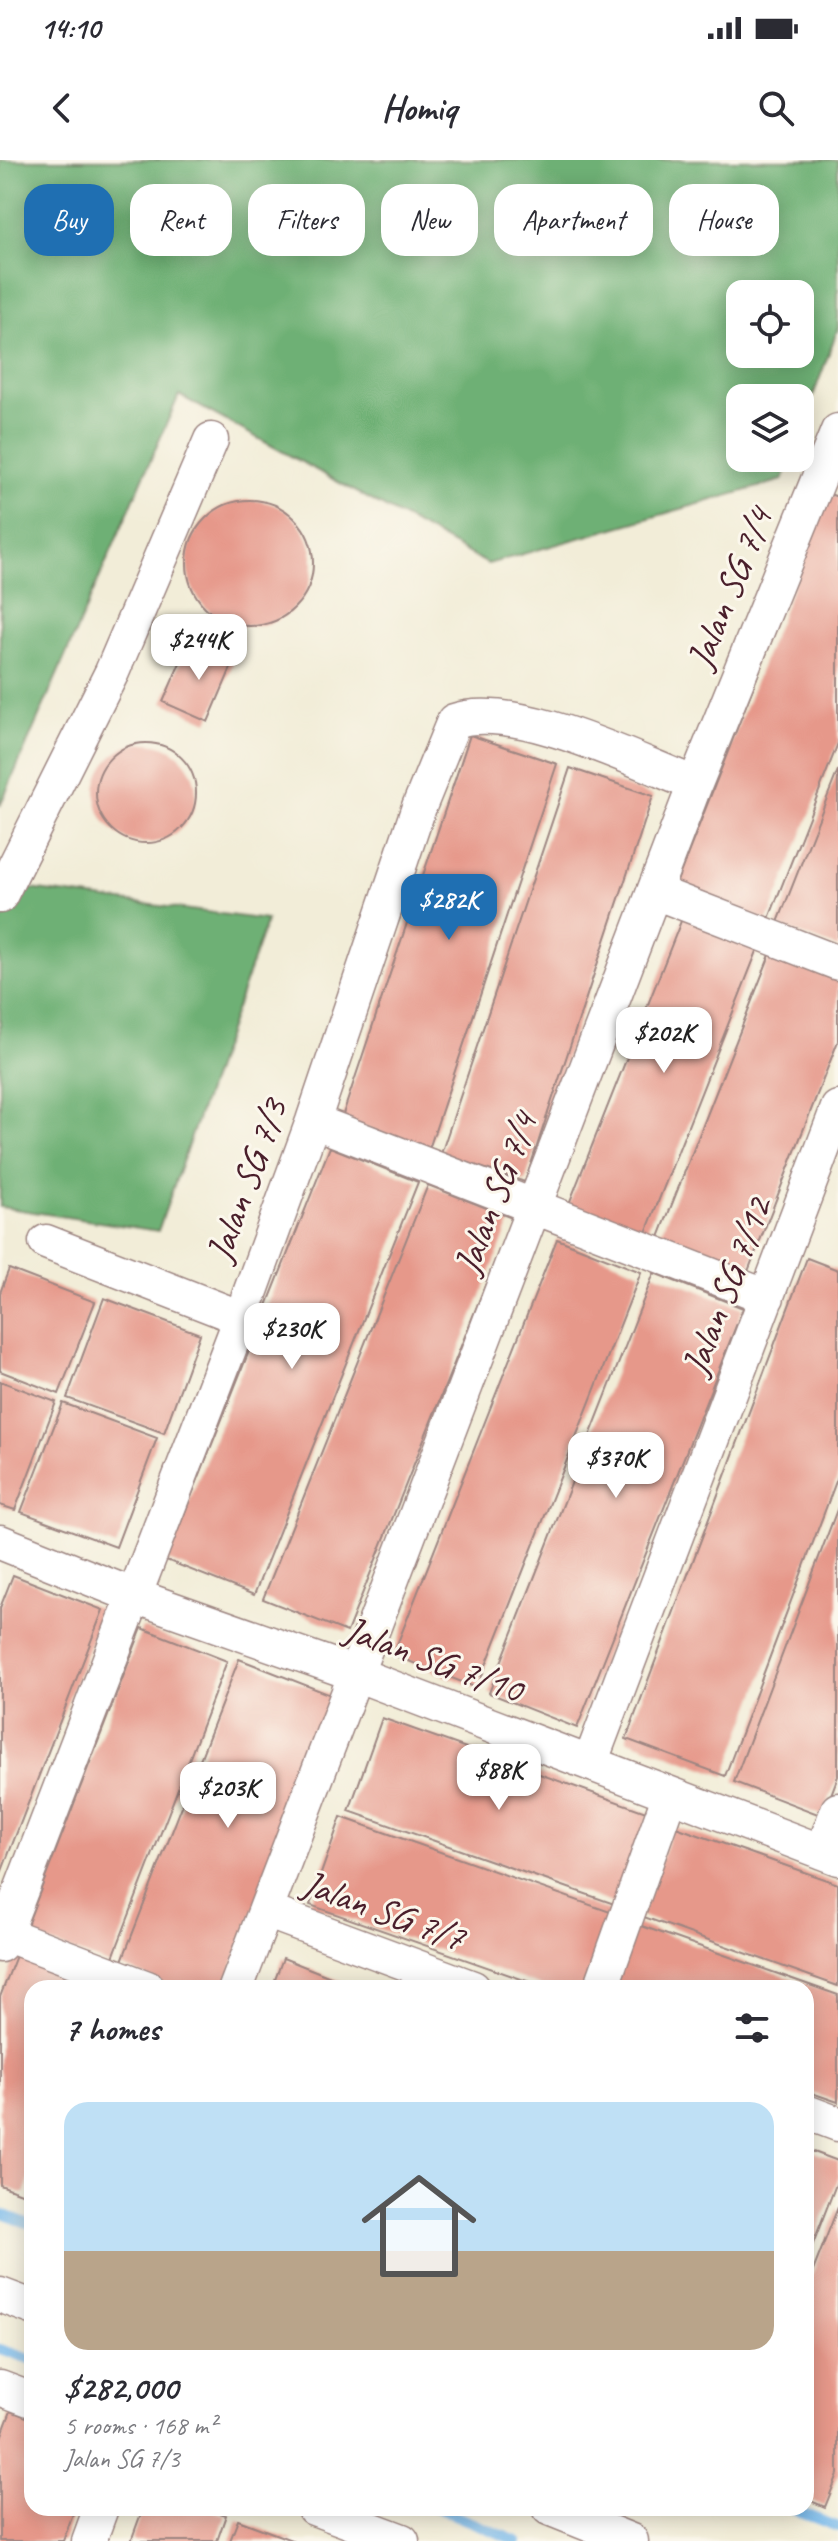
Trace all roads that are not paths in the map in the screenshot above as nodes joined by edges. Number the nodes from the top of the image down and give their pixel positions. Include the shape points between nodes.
1 (211, 440) dead end
2 (836, 441) edge
3 (695, 784) junction
4 (655, 892) junction
5 (0, 896) edge
6 (838, 963) edge
7 (838, 1108) edge
8 (313, 1121) junction
9 (535, 1206) junction
10 (46, 1242) dead end
11 (767, 1297) junction
12 (241, 1318) junction
13 (0, 1542) edge
14 (132, 1595) junction
15 (356, 1674) junction
16 (590, 1763) junction
17 (670, 1794) junction
18 (838, 1810) edge
19 (830, 1855) edge
20 (266, 1911) junction
21 (1, 1937) edge
22 (124, 1980) edge
23 (239, 1980) edge
24 (451, 1980) edge
25 (604, 1980) edge
26 (814, 2115) edge
27 (838, 2124) edge
28 (0, 2295) edge
29 (24, 2304) edge
30 (0, 2388) edge
31 (24, 2397) edge
32 (98, 2516) edge
33 (348, 2516) edge
34 (569, 2516) edge
35 (370, 2521) edge
36 (89, 2541) edge
37 (402, 2541) edge
38 (631, 2541) edge

1 - 5 street via 112,672
2 - 3 street, Jalan SG 7/4
3 - 4 street, Jalan SG 7/4
3 - 8 street, Jalan SG 7/3 via 527,720 490,716 454,721 419,807
4 - 6 street
4 - 9 street, Jalan SG 7/4
7 - 11 street, Jalan SG 7/12
8 - 9 street
8 - 12 street, Jalan SG 7/3
9 - 11 street
9 - 15 street, Jalan SG 7/4
10 - 12 street
11 - 16 street, Jalan SG 7/12
12 - 14 street, Jalan SG 7/3
13 - 14 street, Jalan SG 7/10
14 - 15 street, Jalan SG 7/10
14 - 21 street, Jalan SG 7/3
15 - 16 street, Jalan SG 7/10
15 - 20 street, Jalan SG 7/4
16 - 17 street, Jalan SG 7/10
17 - 19 street, Jalan SG 7/10
17 - 25 street
18 - 19 street
20 - 23 street, Jalan SG 7/4
20 - 24 street, Jalan SG 7/7
21 - 22 street
26 - 27 street
28 - 29 street
30 - 31 street
32 - 36 street
33 - 35 street
34 - 38 street
35 - 37 street

